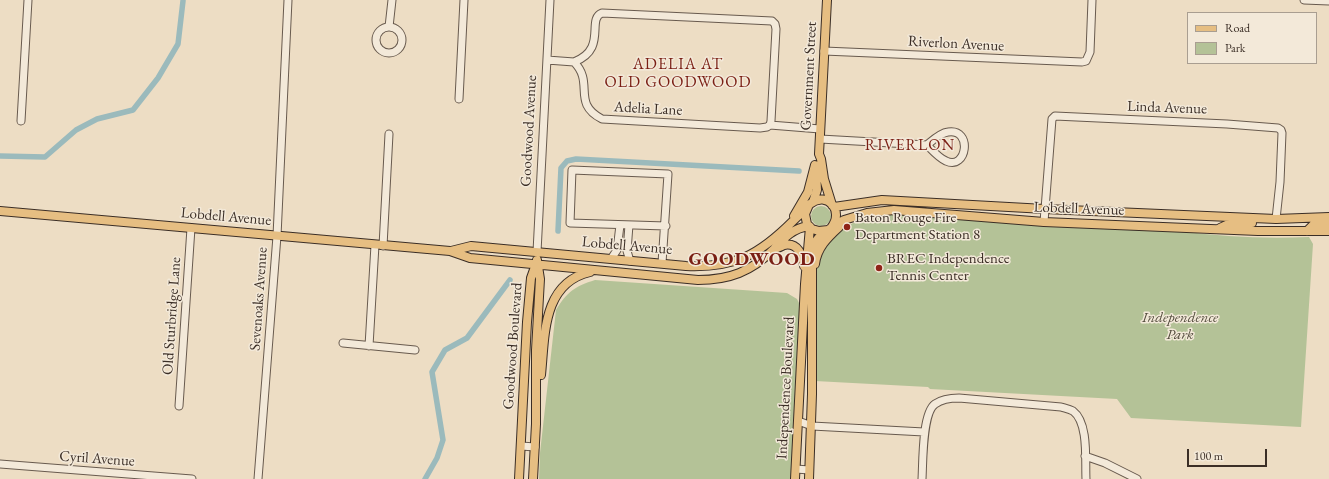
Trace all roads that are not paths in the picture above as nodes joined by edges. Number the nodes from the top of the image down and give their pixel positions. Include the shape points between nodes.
1 (28, 0) edge
2 (288, 0) edge
3 (392, 0) edge
4 (464, 0) edge
5 (550, 0) edge
6 (827, 0) edge
7 (1092, 0) edge
8 (1304, 0) edge
9 (1329, 1) edge
10 (389, 27) dead end
11 (824, 51) junction
12 (547, 60) junction
13 (574, 62) junction
14 (460, 99) dead end
15 (21, 121) dead end
16 (770, 125) junction
17 (820, 129) junction
18 (389, 134) dead end
19 (820, 140) junction
20 (927, 145) junction
21 (819, 154) junction
22 (816, 165) junction
23 (828, 193) junction
24 (810, 204) junction
25 (845, 205) junction
26 (833, 206) junction
27 (1045, 209) junction
28 (0, 211) edge
29 (1329, 217) edge
30 (1276, 219) junction
31 (844, 220) junction
32 (792, 222) junction
33 (1044, 222) junction
34 (1329, 223) edge
35 (620, 225) junction
36 (629, 225) junction
37 (666, 226) junction
38 (810, 227) junction
39 (191, 228) junction
40 (1218, 229) junction
41 (827, 230) junction
42 (1307, 231) junction
43 (1329, 231) edge
44 (277, 236) junction
45 (379, 245) junction
46 (773, 250) junction
47 (450, 251) junction
48 (537, 252) junction
49 (745, 258) junction
50 (611, 259) junction
51 (630, 261) junction
52 (536, 264) junction
53 (662, 264) junction
54 (686, 266) junction
55 (750, 269) junction
56 (596, 271) junction
57 (806, 273) junction
58 (813, 278) junction
59 (685, 279) junction
60 (527, 322) junction
61 (343, 343) dead end
62 (369, 346) junction
63 (415, 350) dead end
64 (536, 350) junction
65 (179, 406) dead end
66 (798, 421) junction
67 (536, 424) junction
68 (812, 426) junction
69 (924, 432) junction
70 (521, 446) junction
71 (535, 447) junction
72 (1085, 456) junction
73 (0, 464) edge
74 (796, 469) junction
75 (809, 470) junction
76 (135, 477) edge
77 (145, 477) edge
78 (192, 479) edge
79 (258, 479) edge
80 (519, 479) edge
81 (533, 479) edge
82 (795, 479) edge
83 (809, 479) edge
84 (922, 479) edge
85 (1086, 479) edge
86 (1137, 479) edge

1 - 15 street
2 - 44 street, Sevenoaks Avenue
3 - 10 street
4 - 14 street
5 - 12 street, Goodwood Avenue
6 - 11 main road, Government Street
7 - 11 street, Riverlon Avenue via 1090,52 1086,61
8 - 9 street
11 - 17 main road, Government Street
12 - 13 street
12 - 48 street, Goodwood Avenue
13 - 16 street, Adelia Lane via 584,78 587,106 602,119 760,128
13 - 16 street via 584,57 592,48 596,18 605,12 773,22 776,29
16 - 17 street, Adelia Lane
17 - 19 main road, Government Street
18 - 45 street
19 - 20 street
19 - 21 main road, Government Street
20 - 20 street via 947,162 958,160 963,155 962,137 954,132 947,132
21 - 22 main road, Government Street
21 - 23 main road, Government Street
22 - 24 main road, Government Street via 818,185 816,195
22 - 32 main road via 808,192
23 - 25 main road
23 - 26 main road, Government Street
24 - 26 main road via 826,200
24 - 32 main road, Lobdell Avenue
24 - 38 main road via 805,214
25 - 26 main road, Lobdell Avenue
25 - 27 main road, Lobdell Avenue via 882,200
26 - 41 main road via 836,222
27 - 30 main road, Lobdell Avenue
27 - 30 street, Linda Avenue via 1052,119 1055,116 1278,128 1282,133
27 - 33 street
28 - 39 main road, Lobdell Avenue
29 - 30 main road, Lobdell Avenue
30 - 40 main road via 1276,223 1272,224 1231,223
31 - 33 main road, Lobdell Avenue via 867,213 894,210
31 - 41 main road, Lobdell Avenue
31 - 58 main road via 820,248
32 - 49 main road, Lobdell Avenue via 769,243
33 - 40 main road, Lobdell Avenue
34 - 42 main road via 1314,224
35 - 36 street
35 - 37 street via 570,222 572,170 668,174
35 - 50 street via 617,250
36 - 37 street
36 - 51 street via 627,251
37 - 53 street
38 - 41 main road via 816,231
38 - 46 main road, Lobdell Avenue via 792,232
38 - 57 main road
39 - 44 main road, Lobdell Avenue
39 - 65 street, Old Sturbridge Lane
40 - 42 main road, Lobdell Avenue
41 - 58 main road via 816,241 813,249
42 - 43 main road, Lobdell Avenue
44 - 45 main road, Lobdell Avenue
44 - 79 street, Sevenoaks Avenue
45 - 47 main road, Lobdell Avenue
45 - 62 street
46 - 55 main road, Lobdell Avenue
46 - 57 main road via 785,245 799,250
47 - 48 main road, Lobdell Avenue via 471,246
47 - 52 main road, Lobdell Avenue via 470,258
48 - 50 main road, Lobdell Avenue
48 - 52 main road, Goodwood Avenue
49 - 54 main road, Lobdell Avenue via 710,266
49 - 55 main road
50 - 51 main road, Lobdell Avenue
51 - 53 main road, Lobdell Avenue
52 - 56 main road, Lobdell Avenue
52 - 60 main road, Goodwood Boulevard via 531,278
52 - 64 main road, Goodwood Boulevard via 540,279
53 - 54 main road, Lobdell Avenue
54 - 59 main road
55 - 59 main road, Lobdell Avenue via 721,279
56 - 59 main road, Lobdell Avenue
56 - 67 main road via 582,274 568,282 557,292 548,311
57 - 66 main road, Independence Boulevard
58 - 68 main road, Independence Boulevard
60 - 64 main road via 534,328
60 - 70 main road, Goodwood Boulevard
61 - 62 street
62 - 63 street
64 - 67 main road, Goodwood Boulevard
66 - 68 street
66 - 74 main road, Independence Boulevard
67 - 71 main road, Goodwood Boulevard
68 - 69 street
68 - 75 main road, Independence Boulevard
69 - 72 street via 928,414 934,404 946,398 1061,407 1073,412 1081,422
69 - 84 street
70 - 71 street
70 - 80 main road, Goodwood Boulevard
71 - 81 main road, Goodwood Boulevard
72 - 85 street
72 - 86 street
73 - 76 street, Cyril Avenue
74 - 75 street
74 - 82 main road, Independence Boulevard
75 - 83 main road, Independence Boulevard
76 - 77 street, Cyril Avenue
77 - 78 street, Cyril Avenue

